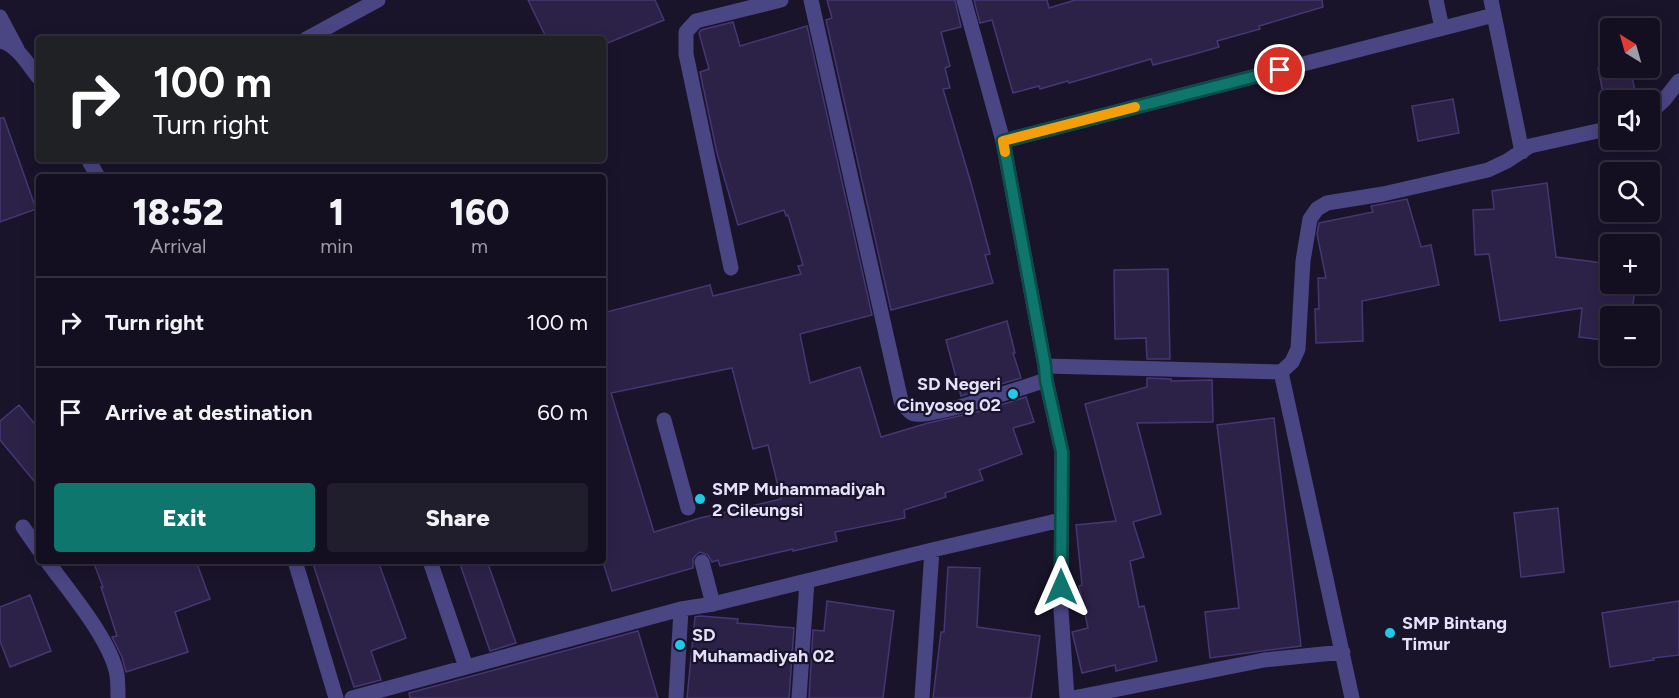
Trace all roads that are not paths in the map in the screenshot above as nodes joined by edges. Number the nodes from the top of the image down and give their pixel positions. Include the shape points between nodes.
1 (378, 0) edge
2 (781, 0) edge
3 (811, 0) edge
4 (964, 0) edge
5 (1436, 0) edge
6 (1492, 7) edge
7 (0, 17) edge
8 (1442, 28) junction
9 (312, 36) edge
10 (0, 42) edge
11 (18, 52) junction
12 (36, 74) edge
13 (1679, 81) edge
14 (1660, 104) edge
15 (1600, 130) edge
16 (1003, 141) junction
17 (1522, 152) junction
18 (731, 268) dead end
19 (1281, 372) junction
20 (1046, 373) junction
21 (664, 420) dead end
22 (688, 508) dead end
23 (1061, 520) junction
24 (23, 527) dead end
25 (36, 546) edge
26 (932, 550) junction
27 (702, 562) dead end
28 (49, 564) edge
29 (296, 564) edge
30 (431, 564) edge
31 (807, 581) junction
32 (713, 604) junction
33 (681, 609) junction
34 (1343, 652) junction
35 (466, 667) junction
36 (118, 698) edge
37 (336, 698) edge
38 (352, 698) edge
39 (676, 698) edge
40 (799, 698) edge
41 (922, 698) edge
42 (1067, 698) edge
43 (1072, 698) edge
44 (1352, 698) edge

1 - 9 street
2 - 18 street via 696,21 686,32 686,54
3 - 20 street via 902,401 908,411 917,415 959,407
4 - 16 street
5 - 8 street
6 - 8 street
6 - 17 street
7 - 11 street
8 - 16 street
10 - 11 street
11 - 12 street
13 - 14 street
15 - 17 street via 1536,145
16 - 20 street
17 - 19 street via 1488,170 1327,203 1317,209 1310,219 1302,261 1298,349
19 - 20 street
19 - 34 street
20 - 23 street via 1062,452
21 - 22 street
23 - 26 street
23 - 42 street via 1061,610
24 - 25 street
26 - 31 street
26 - 41 street
27 - 32 street
28 - 36 street via 106,646 117,675
29 - 37 street
30 - 35 street
31 - 32 street
31 - 40 street
32 - 33 street
33 - 35 street
33 - 39 street
34 - 43 street via 1264,660
34 - 44 street
35 - 38 street

